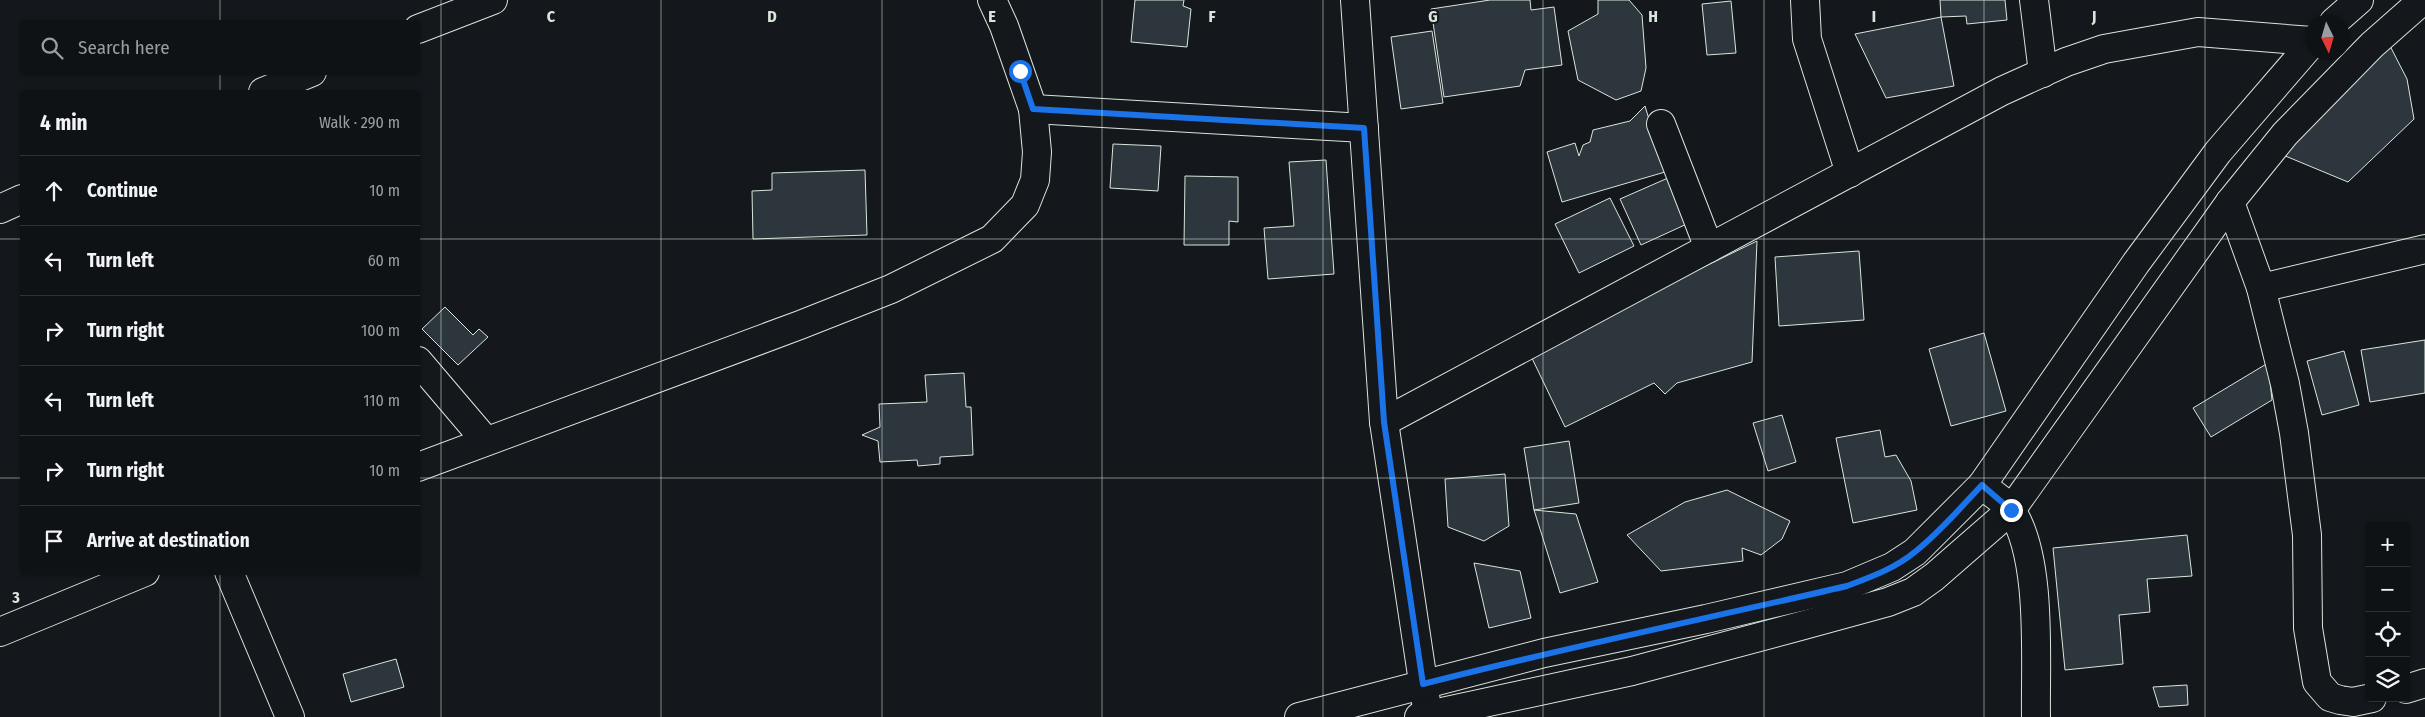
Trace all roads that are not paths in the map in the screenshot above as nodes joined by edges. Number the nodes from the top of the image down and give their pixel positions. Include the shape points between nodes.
1 (493, 0) edge
2 (992, 0) edge
3 (1355, 0) edge
4 (1805, 0) edge
5 (2034, 0) edge
6 (2359, 0) edge
7 (2423, 0) edge
8 (445, 8) edge
9 (2342, 15) edge
10 (420, 27) edge
11 (2305, 41) edge
12 (2305, 50) edge
13 (2043, 73) junction
14 (305, 75) edge
15 (268, 90) edge
16 (1033, 109) junction
17 (1661, 124) dead end
18 (1364, 128) junction
19 (1850, 173) junction
20 (20, 201) edge
21 (2230, 202) junction
22 (0, 209) edge
23 (1709, 248) junction
24 (2425, 249) edge
25 (2261, 288) junction
26 (420, 363) edge
27 (1384, 422) junction
28 (486, 441) junction
29 (420, 466) edge
30 (1982, 485) junction
31 (2011, 510) junction
32 (138, 575) edge
33 (230, 575) edge
34 (0, 632) edge
35 (1423, 684) junction
36 (2425, 684) edge
37 (2410, 688) edge
38 (2365, 699) edge
39 (1423, 716) edge
40 (290, 717) edge
41 (1299, 717) edge
42 (2036, 717) edge

1 - 8 street
2 - 16 street
3 - 18 street
4 - 19 street via 1807,39
5 - 13 street
6 - 9 street
7 - 21 street via 2372,44 2285,134
8 - 10 street
11 - 13 street via 2198,32 2104,49
12 - 30 street via 2218,152 2136,263
13 - 19 street via 2002,91
14 - 15 street
16 - 18 street
16 - 28 street via 1038,152 1035,180 1025,205 992,239 864,300
17 - 23 street
18 - 27 street
19 - 23 street
20 - 22 street
21 - 25 street
21 - 31 street
23 - 27 street
24 - 25 street
25 - 38 street via 2284,384 2302,490 2307,536 2308,628 2317,682 2330,697 2353,702
26 - 28 street
27 - 35 street
28 - 29 street
30 - 31 street
30 - 35 street via 1915,552 1868,578 1837,588 1544,653
31 - 39 street via 1934,578 1913,592 1888,602 1632,671
31 - 42 street via 2026,545 2035,598
32 - 34 street
33 - 40 street
35 - 39 street
35 - 41 street
36 - 37 street

